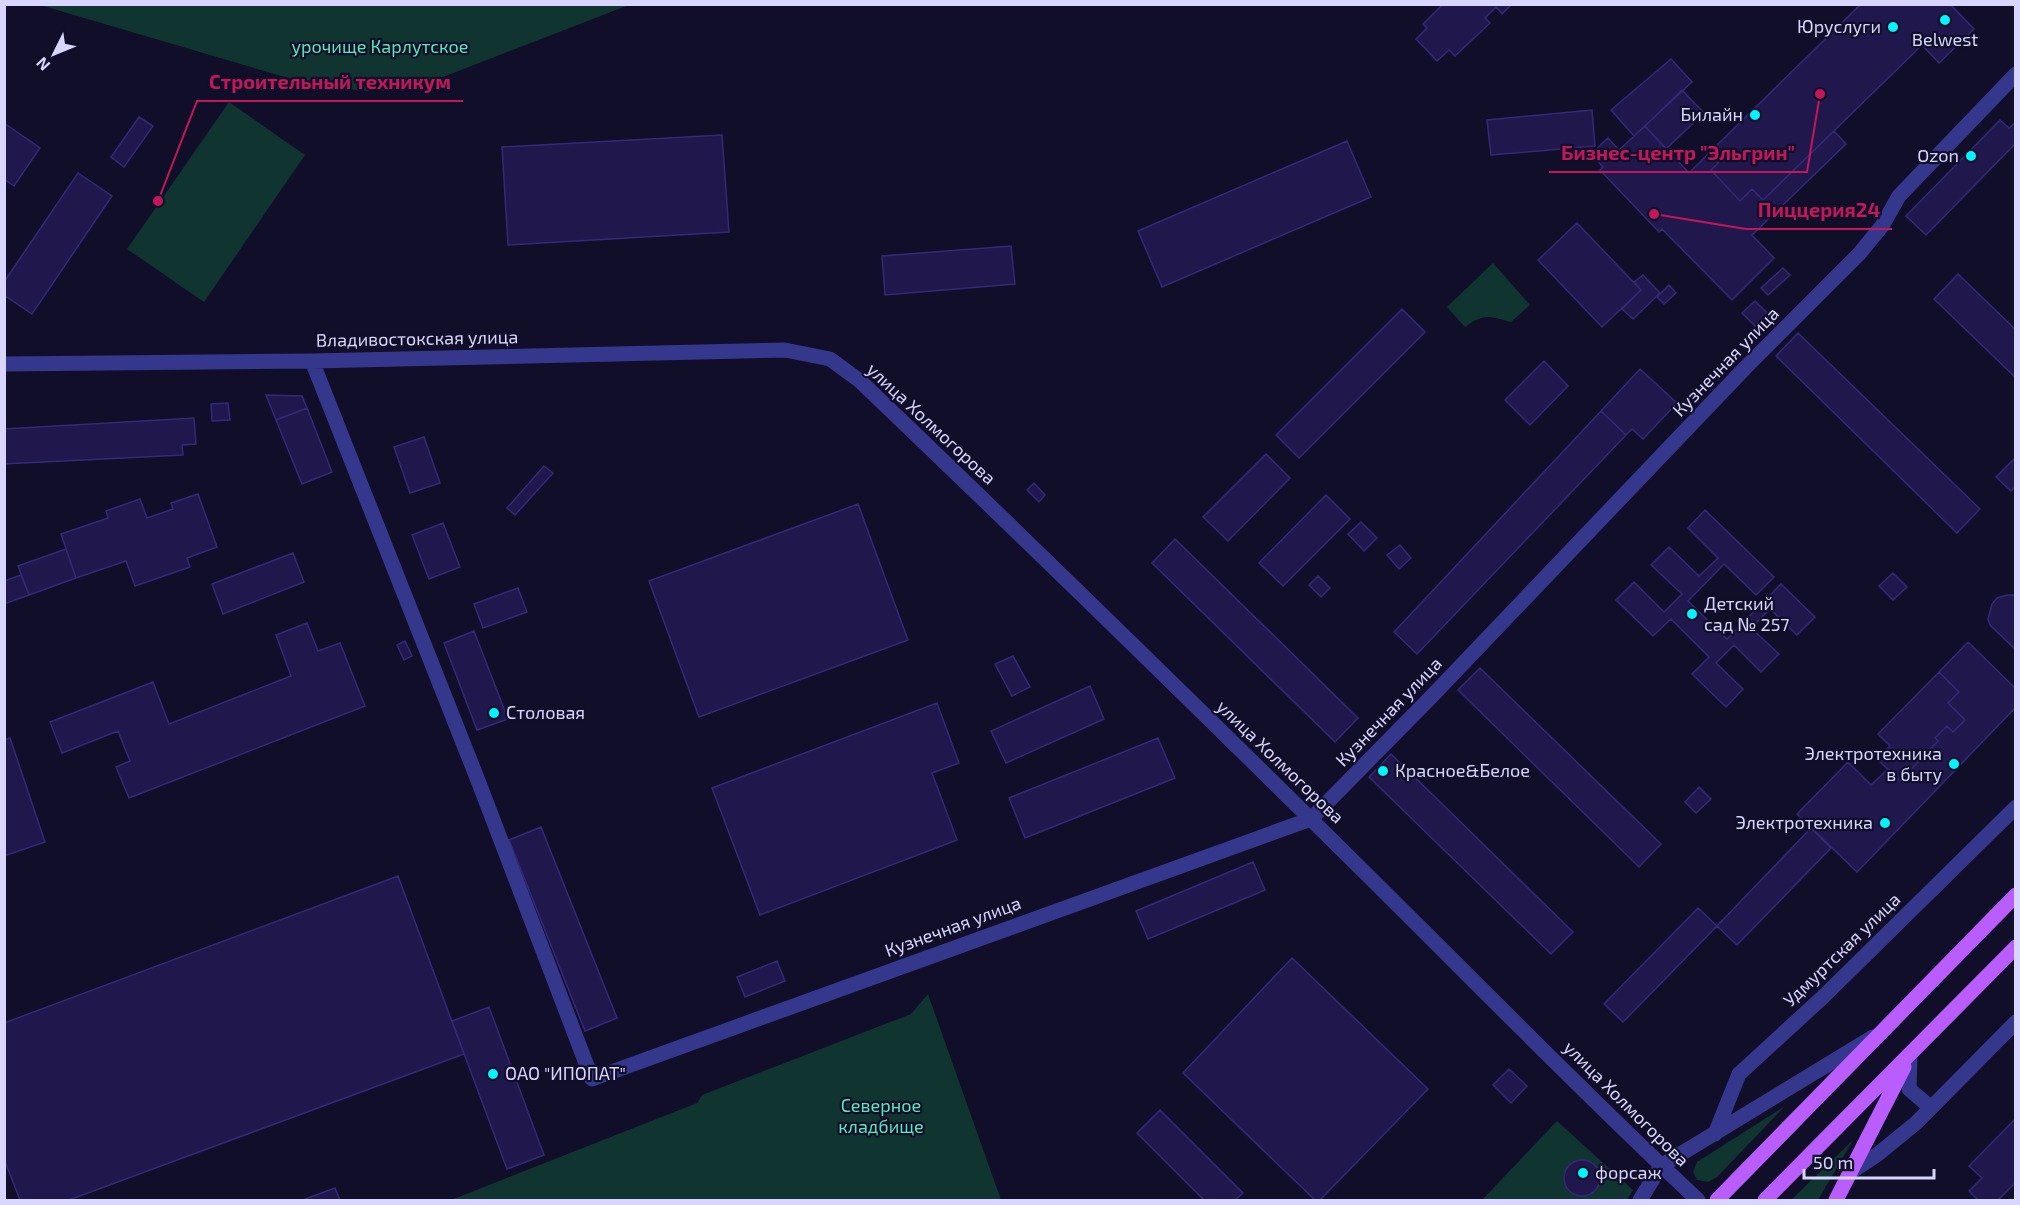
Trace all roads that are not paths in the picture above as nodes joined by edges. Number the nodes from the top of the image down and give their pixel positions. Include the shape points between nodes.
1 (2016, 74) edge
2 (830, 359) joint
3 (312, 361) junction
4 (4, 364) edge
5 (2016, 807) edge
6 (1311, 819) junction
7 (2016, 896) edge
8 (2016, 947) edge
9 (2016, 1022) edge
10 (1883, 1031) junction
11 (1910, 1054) junction
12 (1930, 1107) junction
13 (1714, 1134) junction
14 (1661, 1166) junction
15 (1851, 1172) junction
16 (1640, 1200) edge
17 (1698, 1200) edge
18 (1717, 1200) edge
19 (1766, 1200) edge
20 (1836, 1200) edge

1 - 6 street, Кузнечная улица via 1899,196 1882,226 1859,254
2 - 3 street, Владивостокская улица via 785,350
2 - 6 street, улица Холмогорова via 860,381 924,442
3 - 4 street, Владивостокская улица
3 - 6 street, Кузнечная улица via 592,1079
5 - 13 street, Удмуртская улица via 1739,1074
6 - 14 street, улица Холмогорова
7 - 10 main road
8 - 11 main road
9 - 12 street
10 - 13 street
10 - 18 main road
11 - 12 street via 1910,1089
11 - 15 main road
11 - 19 main road
12 - 15 street via 1916,1123
13 - 14 street
14 - 16 street
14 - 17 street, улица Холмогорова
15 - 20 main road

